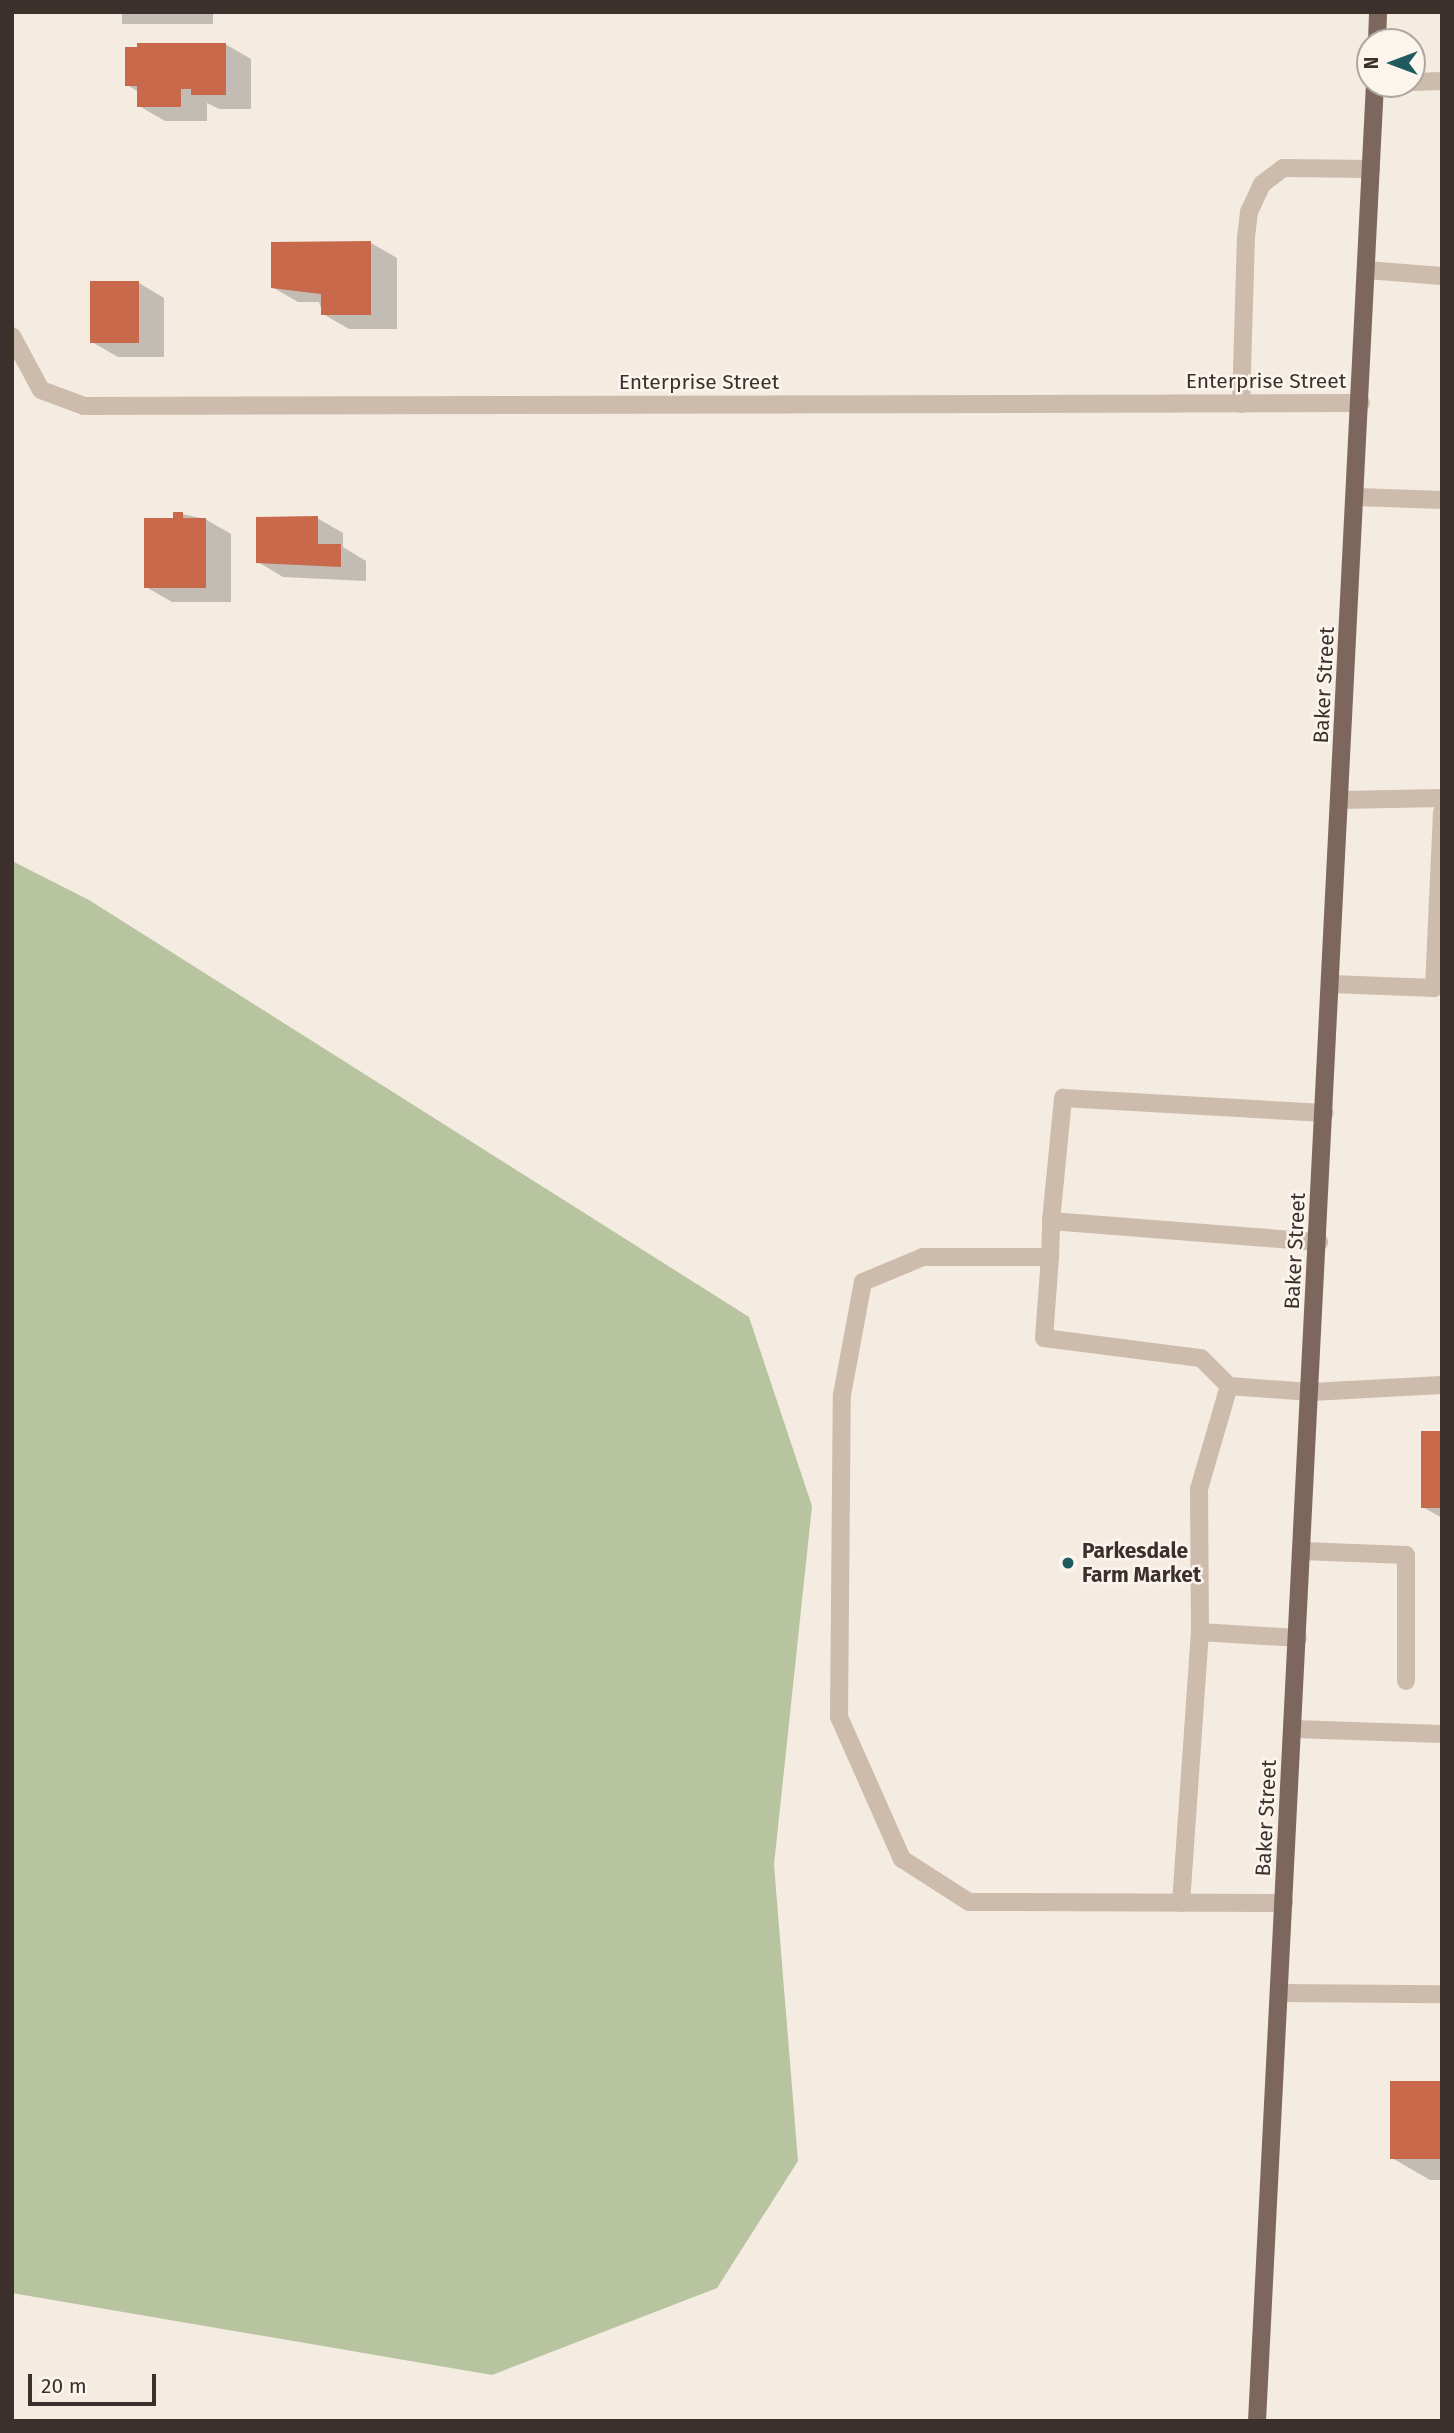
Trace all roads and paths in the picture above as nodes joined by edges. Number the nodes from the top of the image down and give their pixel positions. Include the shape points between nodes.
1 (1374, 98) edge
2 (1371, 169) junction
3 (1367, 271) junction
4 (1442, 276) edge
5 (12, 336) edge
6 (1361, 403) junction
7 (1241, 404) junction
8 (1357, 497) junction
9 (1442, 500) edge
10 (1442, 798) edge
11 (1341, 800) junction
12 (1442, 812) edge
13 (1332, 984) junction
14 (1325, 1113) junction
15 (1051, 1221) junction
16 (1319, 1242) junction
17 (1050, 1257) junction
18 (1442, 1385) edge
19 (1228, 1386) junction
20 (1311, 1392) junction
21 (1302, 1551) junction
22 (1200, 1632) junction
23 (1298, 1638) junction
24 (1406, 1681) dead end
25 (1293, 1729) junction
26 (1442, 1734) edge
27 (1181, 1903) junction
28 (1284, 1903) junction
29 (1279, 1993) junction
30 (1442, 1994) edge
31 (1258, 2421) edge

1 - 2 main road, Baker Street
2 - 3 main road, Baker Street
2 - 7 street via 1283,168 1262,184 1249,212 1246,237
3 - 4 street
3 - 6 main road, Baker Street
5 - 7 street, Enterprise Street via 41,390 84,406
6 - 7 street, Enterprise Street
6 - 8 main road, Baker Street
8 - 9 street
8 - 11 main road, Baker Street
10 - 11 street
11 - 13 main road, Baker Street
12 - 13 street via 1434,988
13 - 14 main road, Baker Street
14 - 15 street via 1063,1098
14 - 16 main road, Baker Street
15 - 16 street
15 - 17 street
16 - 20 main road, Baker Street
17 - 19 street via 1044,1338 1201,1358
17 - 27 street via 923,1257 863,1282 842,1395 839,1717 902,1859 969,1902
18 - 20 street
19 - 20 street
19 - 22 street via 1199,1489
20 - 21 main road, Baker Street
21 - 23 main road, Baker Street
21 - 24 street via 1406,1555
22 - 23 street
22 - 27 street
23 - 25 main road, Baker Street
25 - 26 street
25 - 28 main road, Baker Street
27 - 28 street
28 - 29 main road, Baker Street
29 - 30 street
29 - 31 main road, Baker Street

